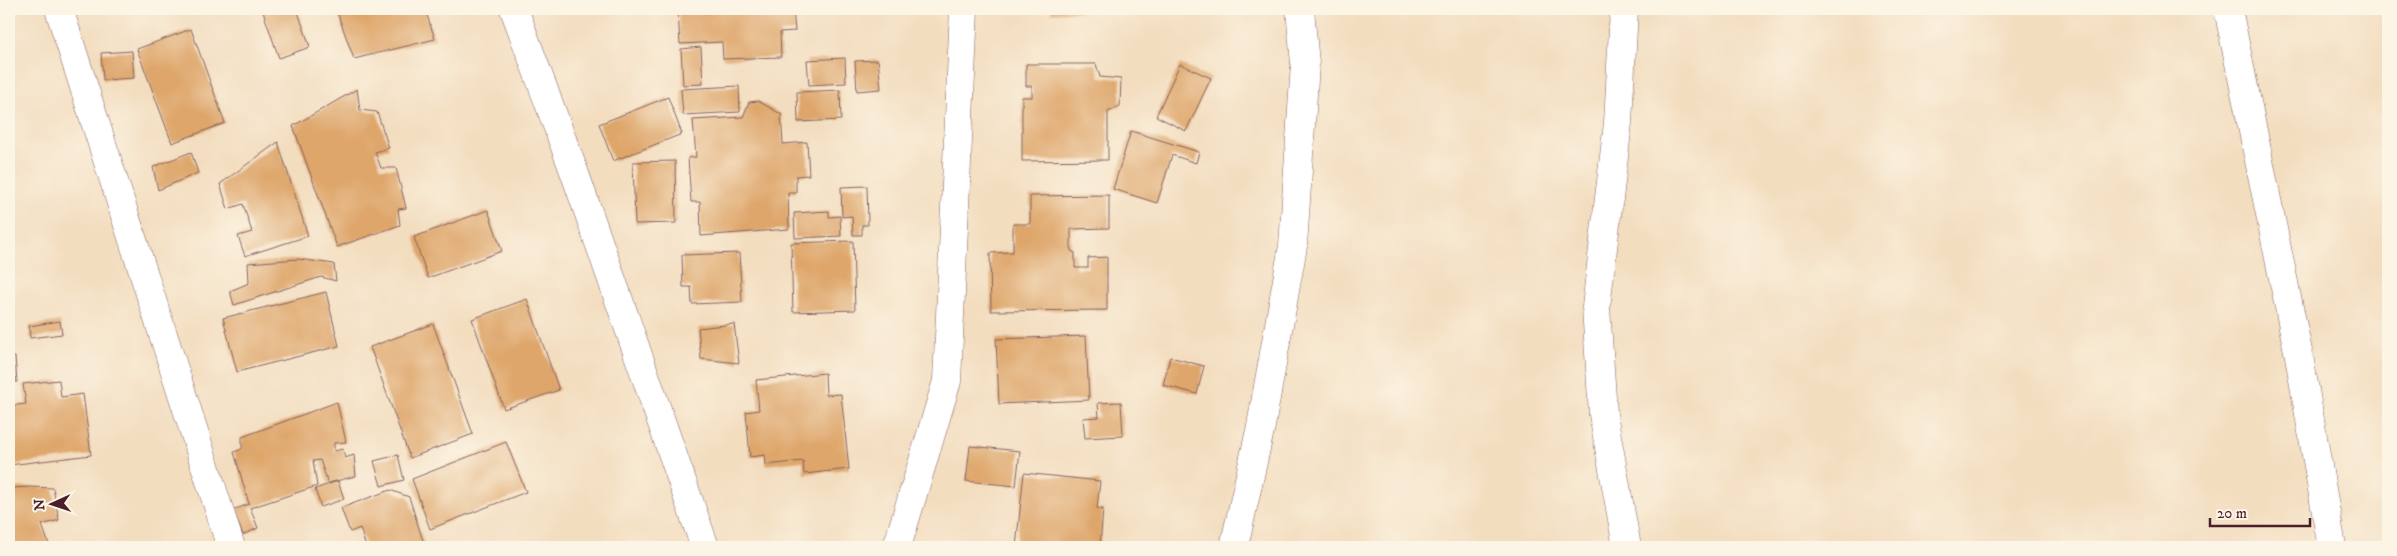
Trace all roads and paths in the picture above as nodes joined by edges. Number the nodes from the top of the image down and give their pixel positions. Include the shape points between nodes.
1 (59, 9) edge
2 (514, 9) edge
3 (964, 9) edge
4 (1300, 9) edge
5 (1624, 9) edge
6 (2228, 9) edge
7 (231, 547) edge
8 (705, 547) edge
9 (898, 547) edge
10 (1234, 547) edge
11 (1627, 547) edge
12 (2332, 547) edge

1 - 7 street
2 - 8 street
3 - 9 street via 947,380
4 - 10 street via 1305,64 1293,246 1261,426
5 - 11 street via 1618,123 1596,307 1603,414
6 - 12 street via 2299,356

